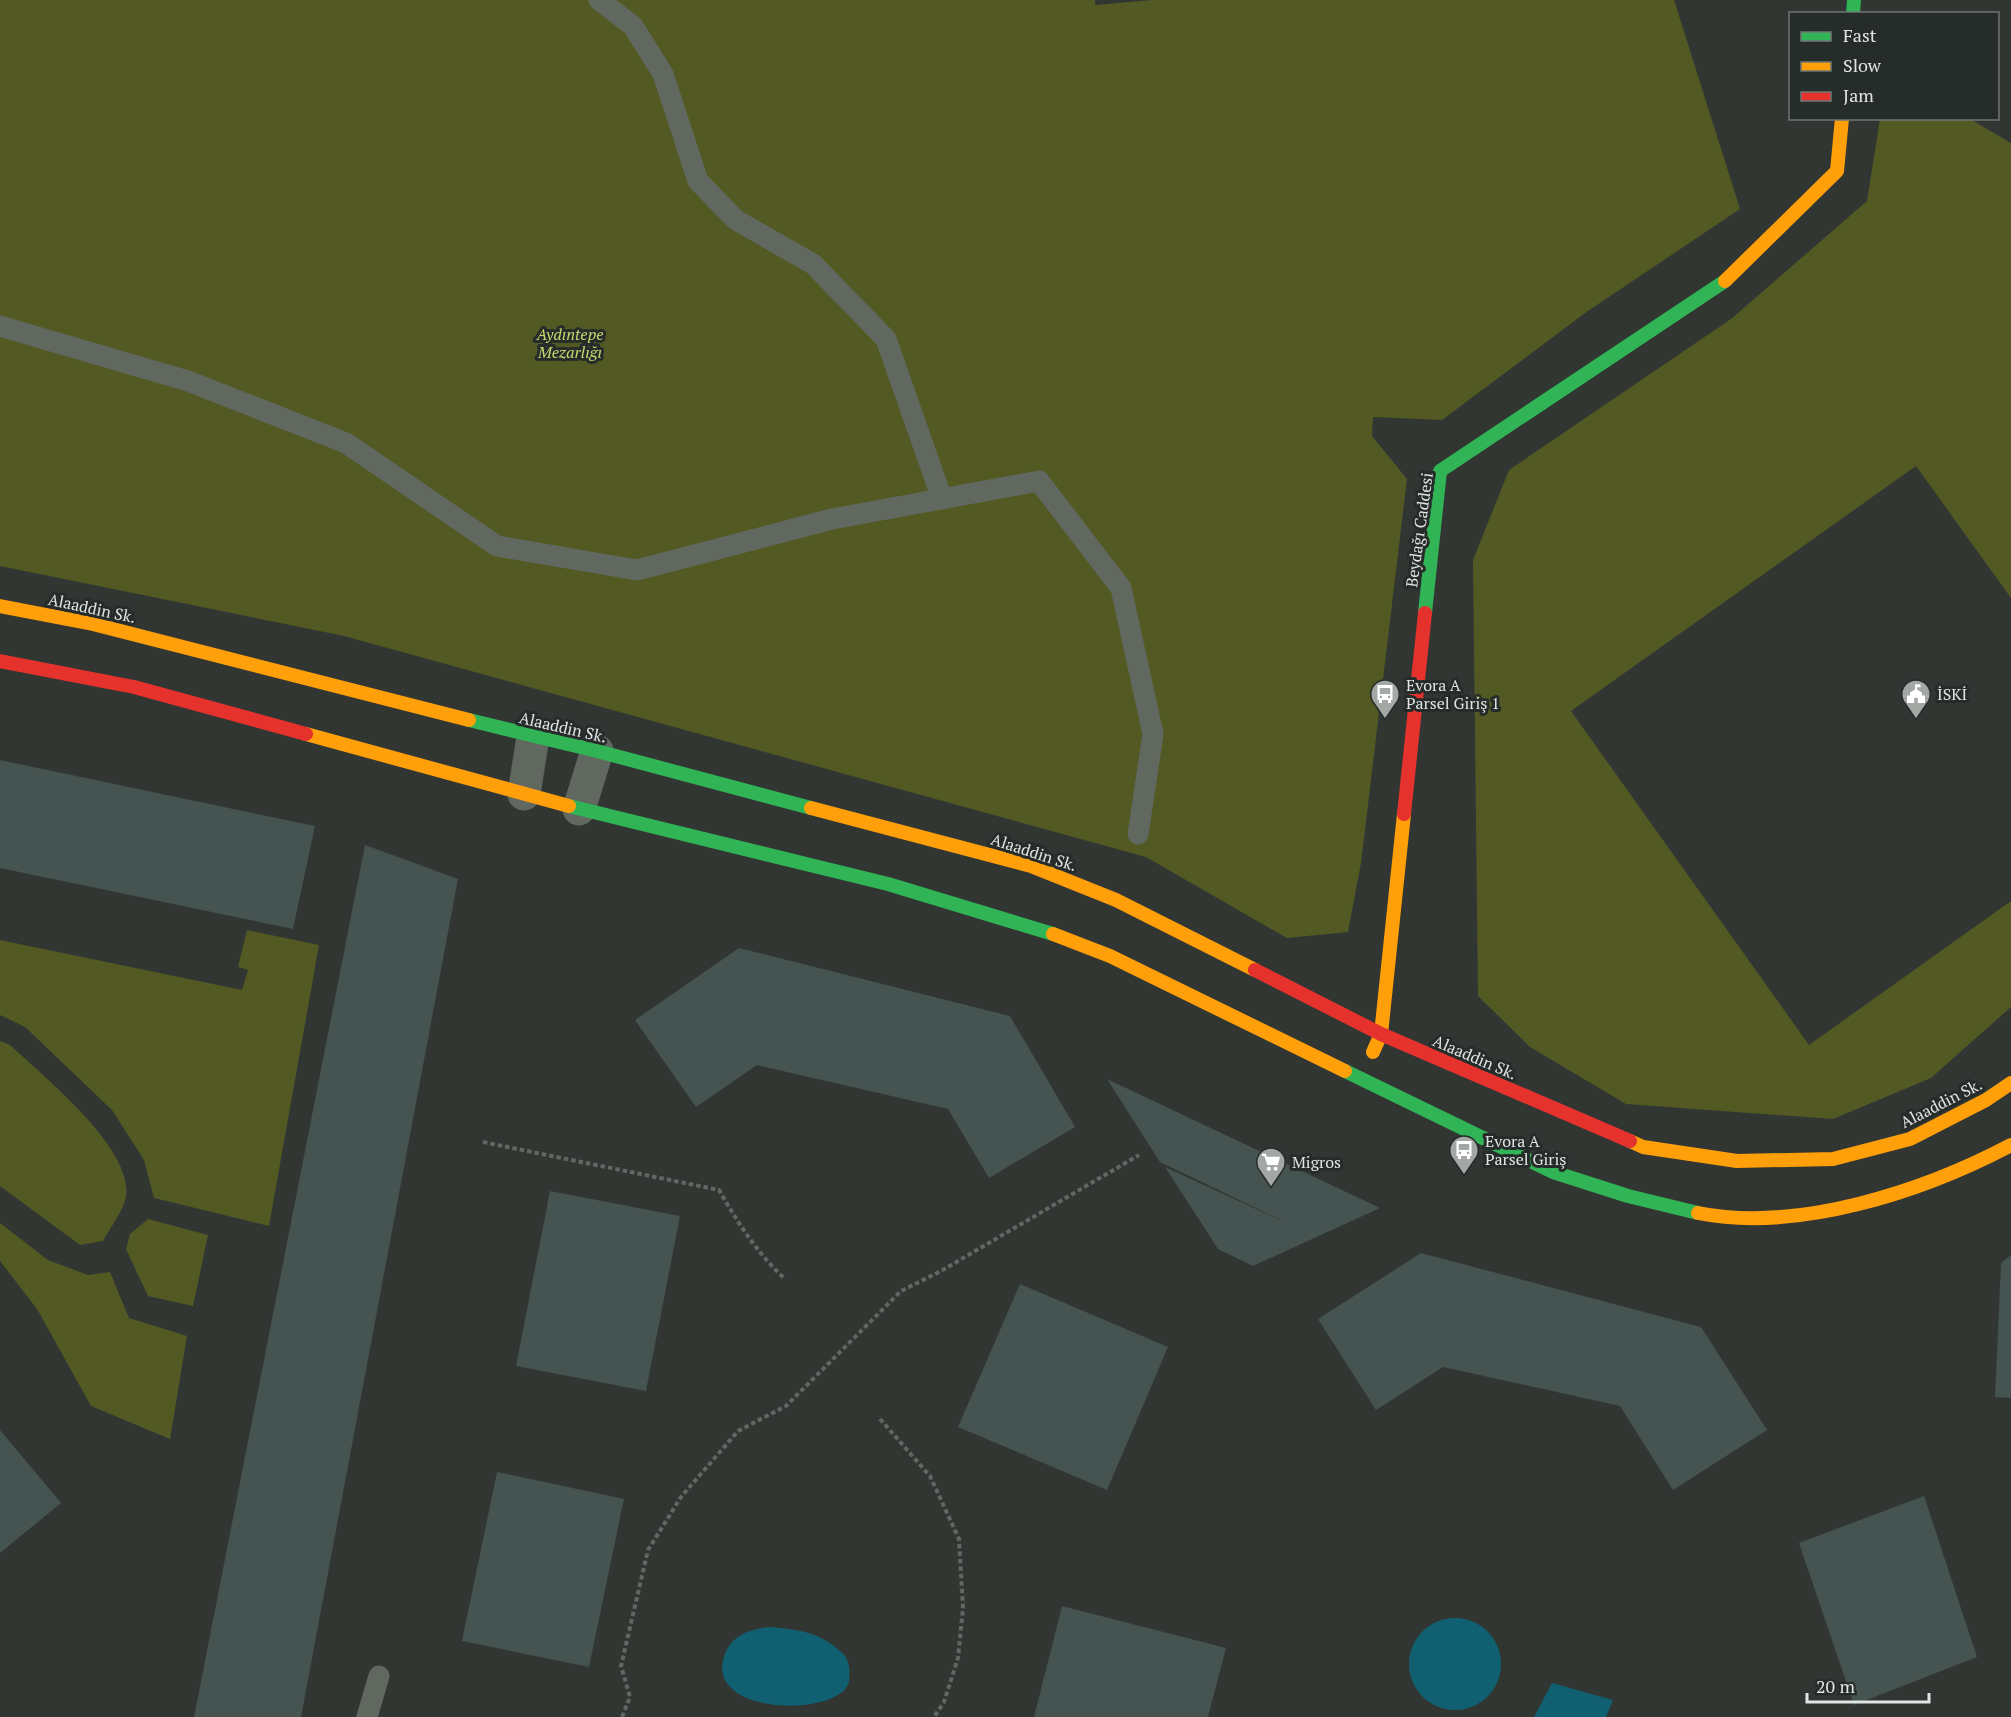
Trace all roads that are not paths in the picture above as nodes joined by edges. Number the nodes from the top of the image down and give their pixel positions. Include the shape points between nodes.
1 (599, 0) edge
2 (1842, 120) edge
3 (0, 326) edge
4 (942, 499) junction
5 (0, 606) edge
6 (0, 661) edge
7 (533, 737) junction
8 (597, 751) junction
9 (524, 794) junction
10 (579, 809) junction
11 (1138, 834) dead end
12 (1381, 1034) junction
13 (1362, 1077) junction
14 (2011, 1083) edge
15 (2011, 1145) edge
16 (379, 1676) dead end
17 (367, 1717) edge

1 - 4 lane via 633,26 663,74 698,181 736,220 813,264 886,339
2 - 12 street, Beydağı Caddesi via 1837,171 1733,276 1440,471
3 - 4 lane via 188,381 346,443 497,546 637,570 832,519
4 - 11 lane via 1039,481 1122,588 1154,734
5 - 7 street, Alaaddin Sk. via 93,624
6 - 9 street via 134,687
7 - 8 street, Alaaddin Sk.
7 - 9 street
8 - 10 street
8 - 12 street, Alaaddin Sk. via 1031,866 1116,900
9 - 10 street
10 - 13 street via 888,884 1035,927 1110,956
12 - 13 street
12 - 14 street, Alaaddin Sk. via 1643,1147 1737,1161 1833,1159 1910,1139
13 - 15 street via 1553,1172 1622,1197 1713,1216 1794,1216 1888,1198 1971,1168
16 - 17 lane

